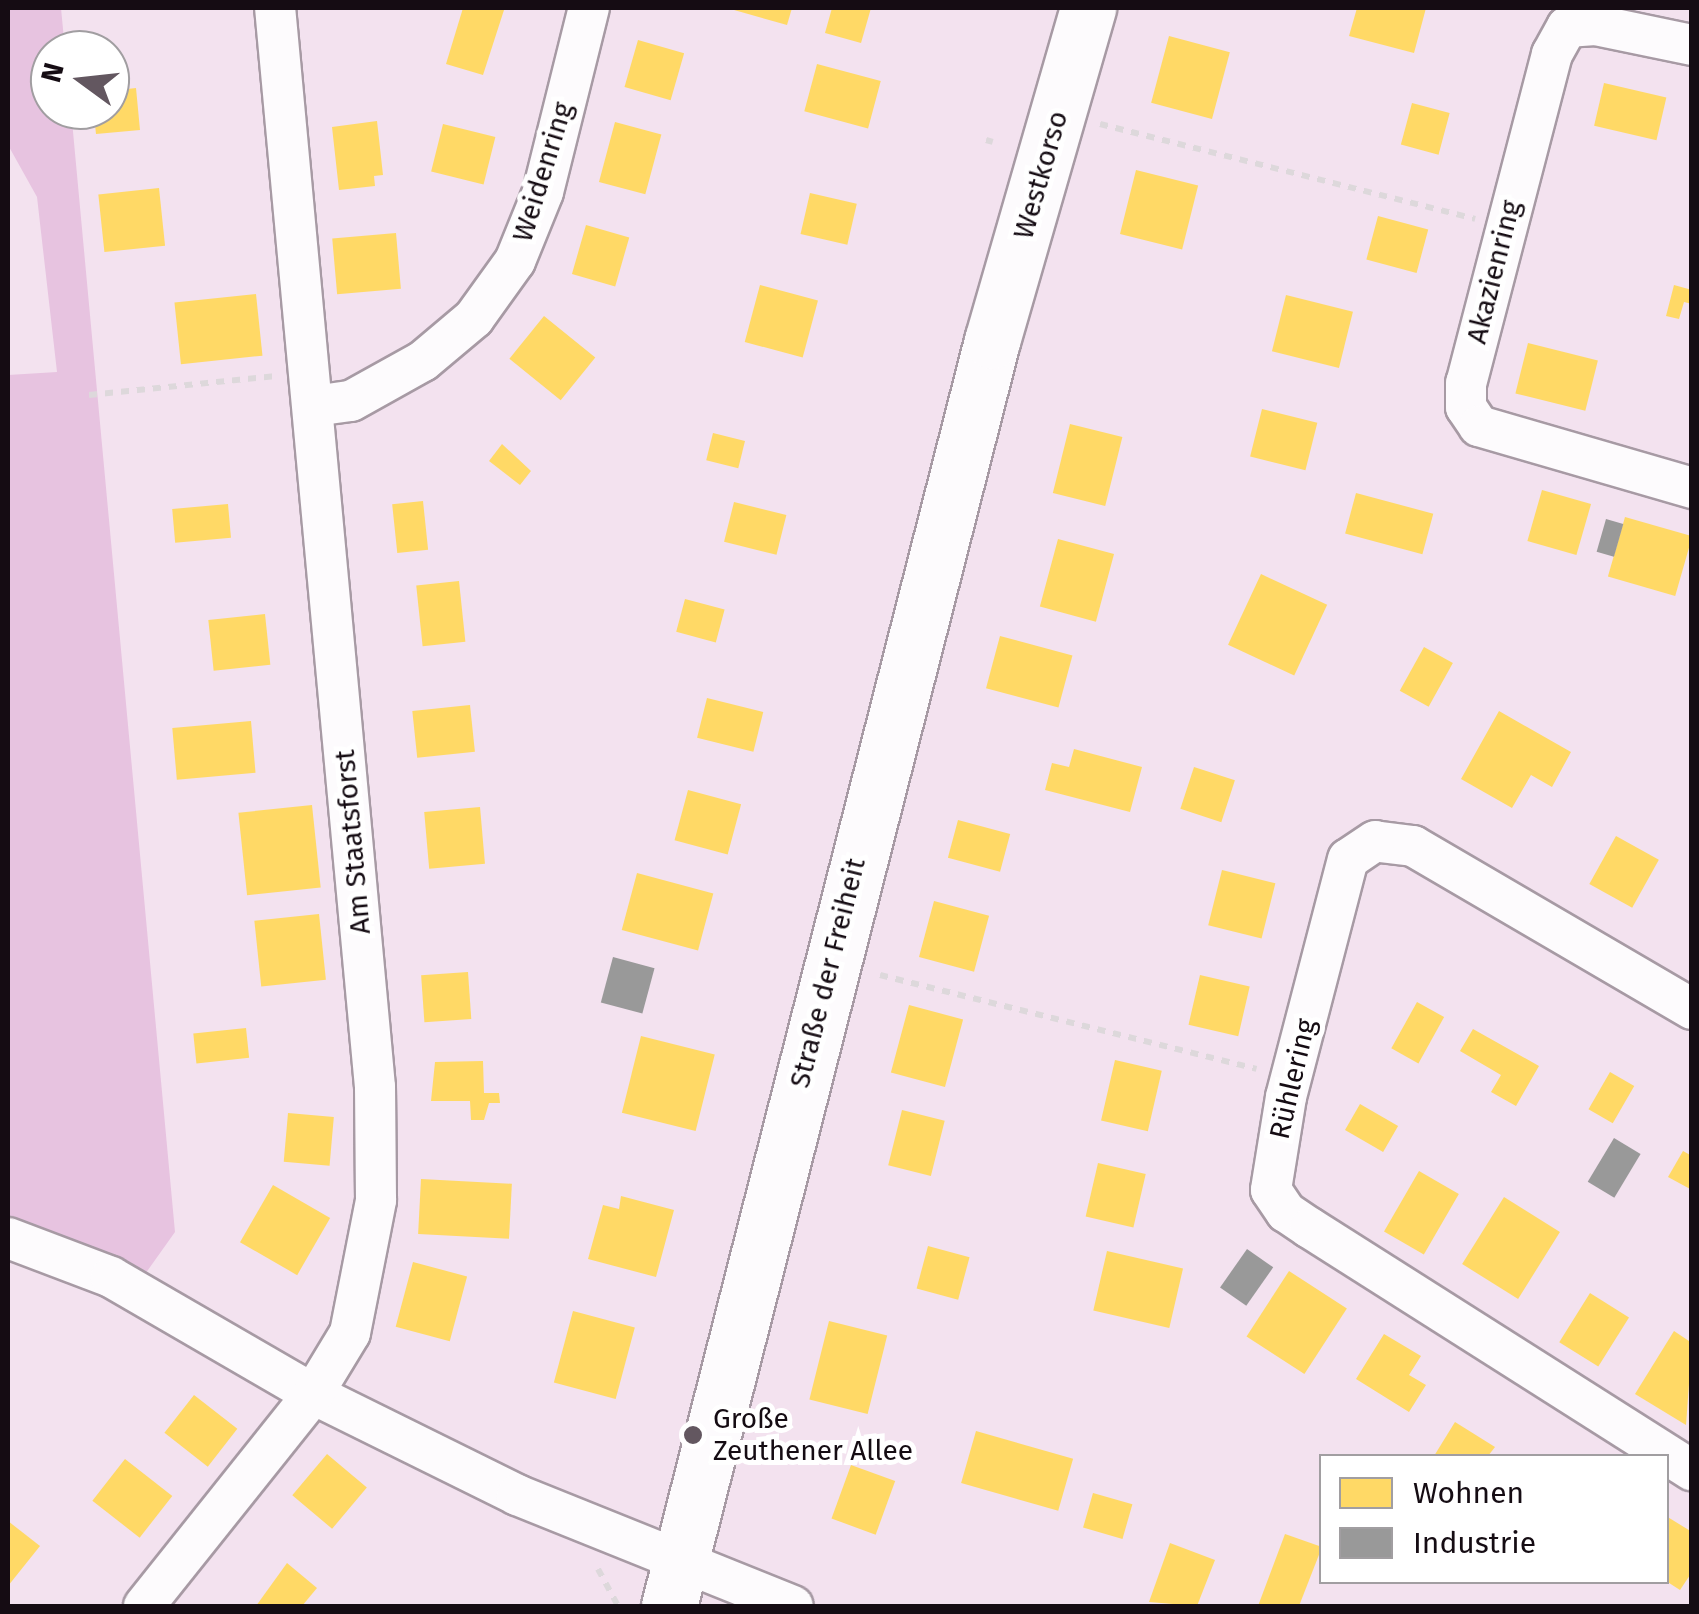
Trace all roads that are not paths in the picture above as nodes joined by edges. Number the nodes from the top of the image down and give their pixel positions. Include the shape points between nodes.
1 (275, 8) edge
2 (589, 8) edge
3 (1088, 8) edge
4 (1692, 45) edge
5 (992, 341) joint
6 (312, 389) junction
7 (1692, 488) edge
8 (1692, 1010) edge
9 (8, 1238) edge
10 (313, 1394) junction
11 (1667, 1454) edge
12 (1669, 1455) edge
13 (1692, 1470) edge
14 (676, 1584) edge
15 (144, 1606) edge
16 (793, 1606) edge

1 - 6 street, Am Staatsforst
2 - 6 street, Weidenring via 543,192 515,260 474,318 423,362 368,394
3 - 5 street, Westkorso
4 - 7 street, Akazienring via 1595,24 1568,27 1552,54 1466,384 1466,407 1479,426
5 - 14 street, Straße der Freiheit
6 - 10 street, Am Staatsforst via 375,1088 376,1200 350,1333
8 - 11 street, Rühlering via 1413,846 1375,841 1348,859 1291,1078 1271,1190 1286,1212
9 - 10 street via 111,1277
10 - 14 street via 517,1494
10 - 15 street, Am Staatsforst
12 - 13 street, Rühlering
14 - 16 street

